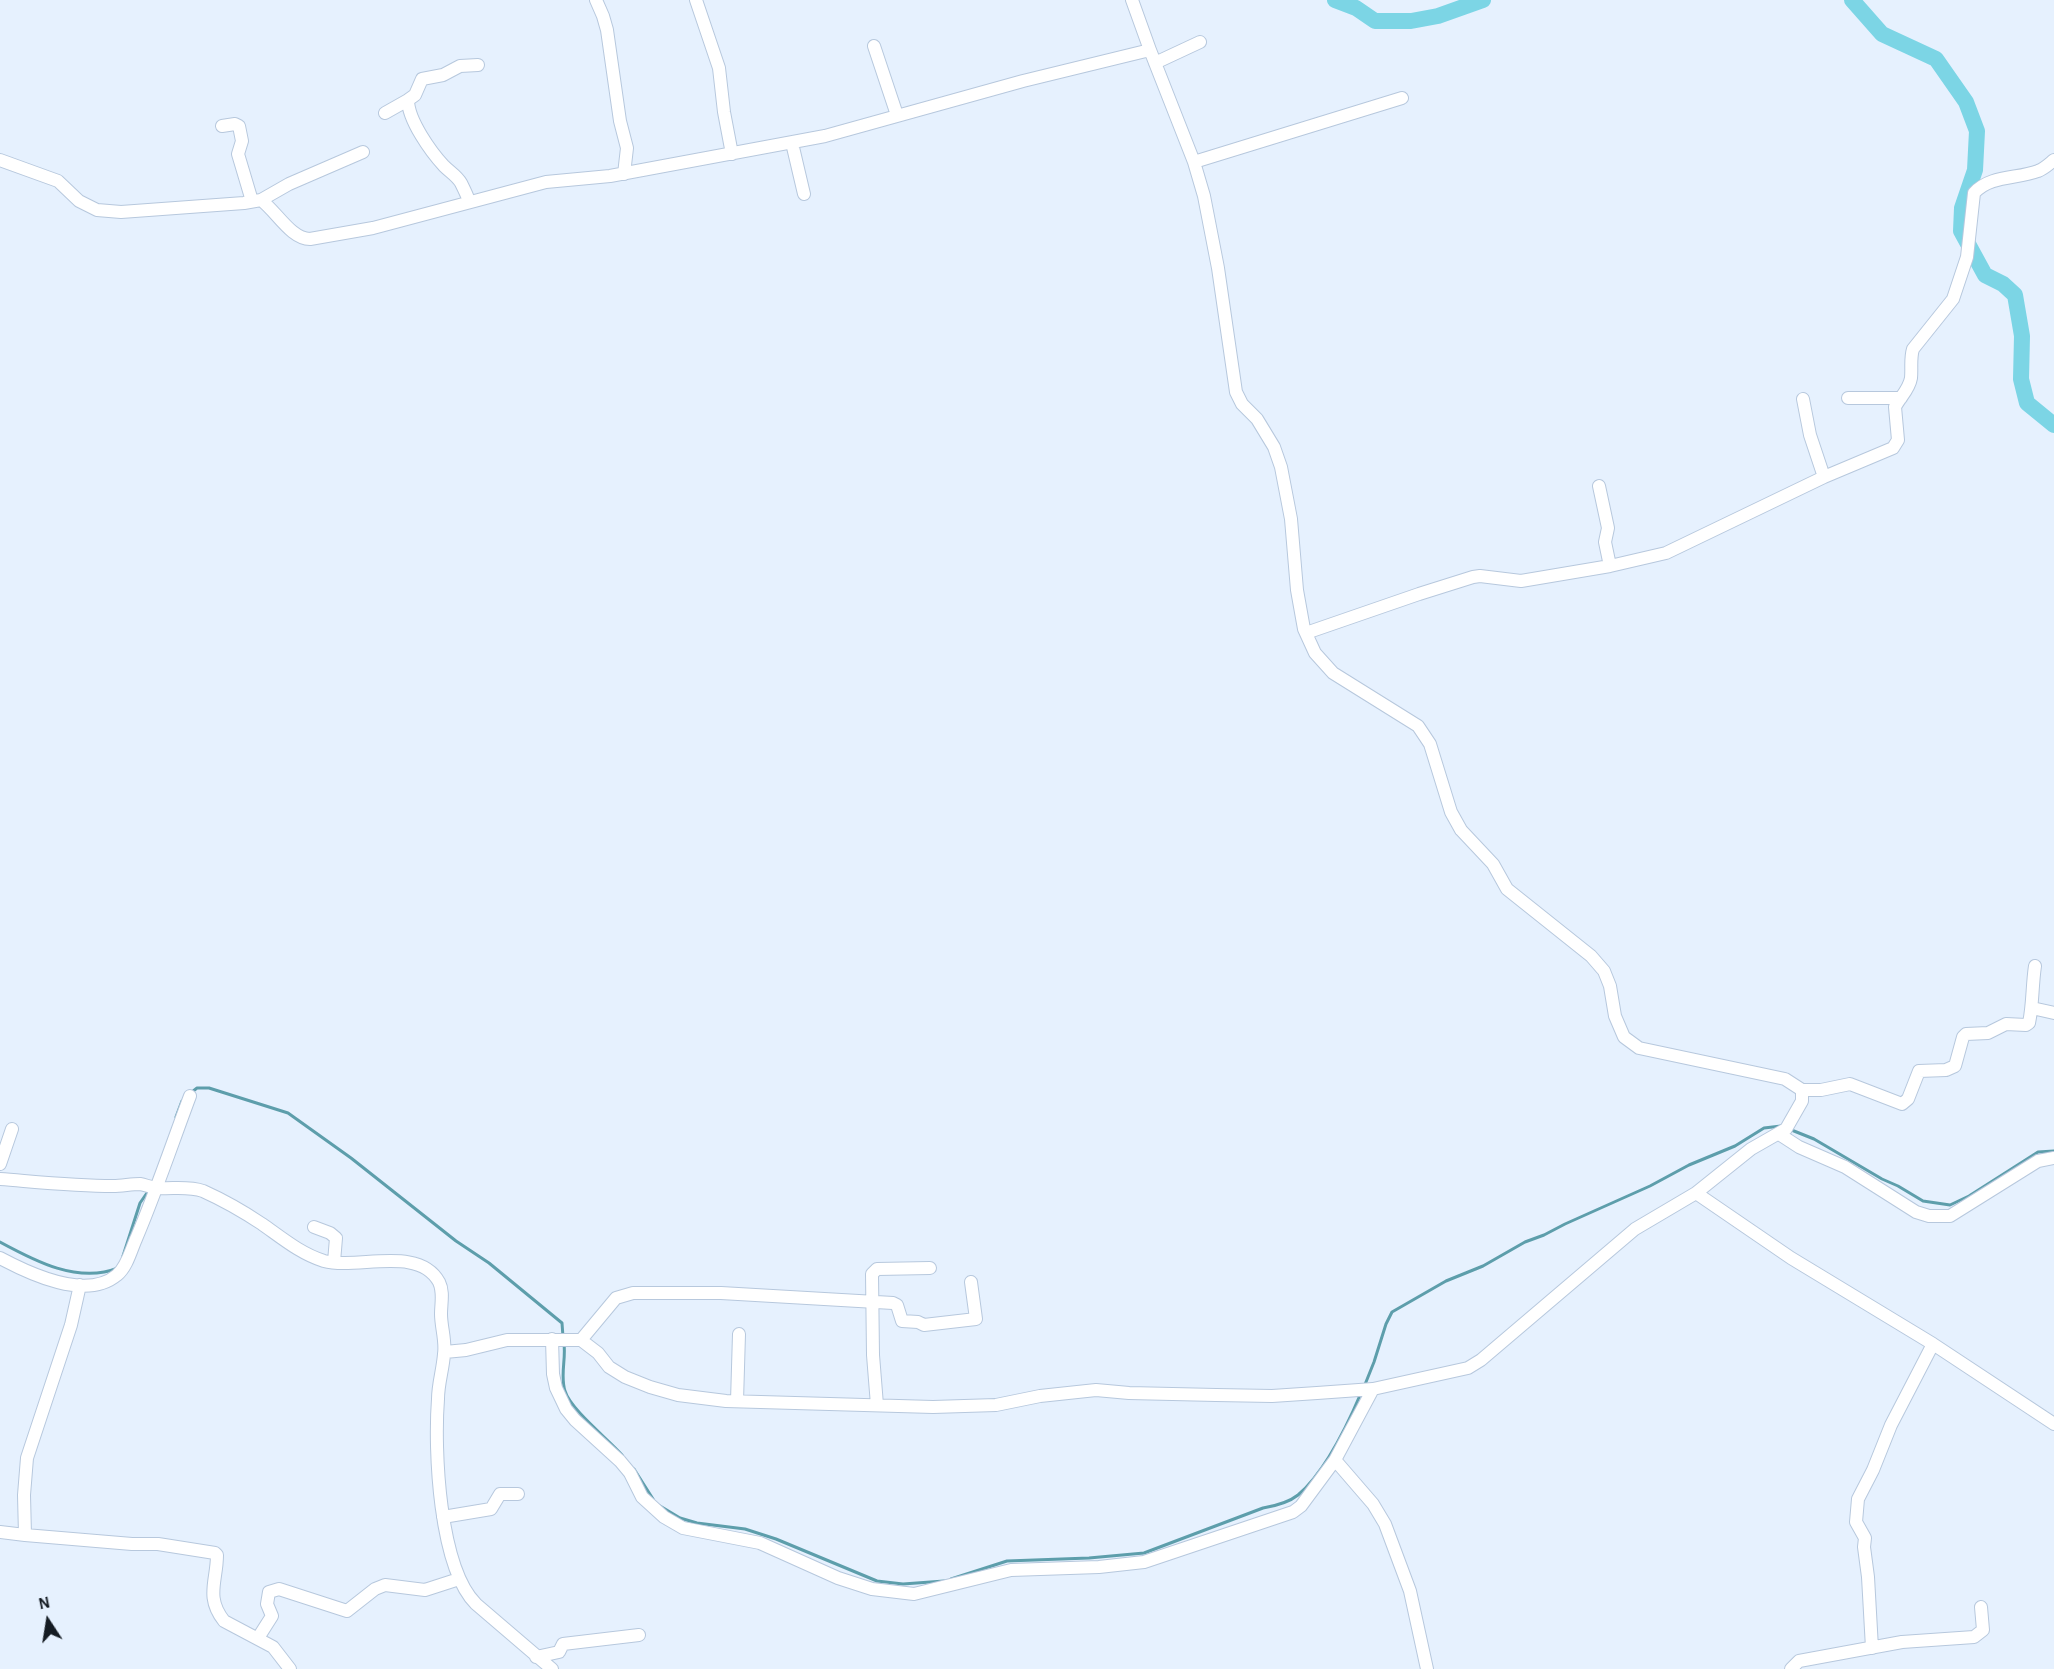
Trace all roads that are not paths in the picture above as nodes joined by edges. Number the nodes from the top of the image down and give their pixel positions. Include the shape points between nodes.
1 (596, 0) edge
2 (696, 0) edge
3 (1132, 0) edge
4 (1200, 42) dead end
5 (874, 46) dead end
6 (1150, 50) junction
7 (1155, 63) junction
8 (478, 66) dead end
9 (1402, 98) dead end
10 (408, 100) junction
11 (385, 112) dead end
12 (897, 115) junction
13 (222, 126) dead end
14 (792, 143) junction
15 (363, 152) dead end
16 (732, 154) junction
17 (0, 160) edge
18 (2054, 160) edge
19 (1194, 162) junction
20 (624, 174) junction
21 (804, 194) dead end
22 (257, 201) junction
23 (469, 201) junction
24 (1848, 398) dead end
25 (1901, 398) junction
26 (1803, 399) dead end
27 (1824, 477) junction
28 (1599, 486) dead end
29 (1610, 566) junction
30 (1306, 633) junction
31 (2035, 966) dead end
32 (2032, 1008) junction
33 (2054, 1013) edge
34 (1802, 1090) junction
35 (190, 1096) dead end
36 (1786, 1128) junction
37 (12, 1130) dead end
38 (2054, 1158) edge
39 (0, 1164) edge
40 (0, 1179) edge
41 (155, 1188) junction
42 (1696, 1193) junction
43 (314, 1227) dead end
44 (0, 1258) edge
45 (334, 1262) junction
46 (930, 1268) dead end
47 (971, 1282) dead end
48 (80, 1285) junction
49 (873, 1301) junction
50 (739, 1334) dead end
51 (554, 1339) junction
52 (578, 1340) junction
53 (1934, 1344) junction
54 (445, 1352) junction
55 (1369, 1389) junction
56 (737, 1401) junction
57 (877, 1405) junction
58 (2054, 1424) edge
59 (1335, 1460) junction
60 (518, 1494) dead end
61 (443, 1517) junction
62 (0, 1532) edge
63 (25, 1535) junction
64 (459, 1579) junction
65 (1981, 1607) dead end
66 (639, 1635) dead end
67 (258, 1638) junction
68 (1872, 1648) junction
69 (536, 1657) junction
70 (290, 1669) edge
71 (552, 1669) edge
72 (1427, 1669) edge
73 (1791, 1669) edge

1 - 20 street via 607,30 627,148
2 - 16 street via 719,68
3 - 6 street
4 - 7 street
5 - 12 street
6 - 7 street
6 - 12 street
7 - 19 street
8 - 10 street via 460,66 443,75 425,77
9 - 19 street
10 - 11 street
10 - 23 street via 417,128 454,174
12 - 14 street
13 - 22 street via 235,124 240,128 238,154
14 - 16 street
14 - 21 street
15 - 22 street
16 - 20 street
17 - 22 street via 58,181 79,201 98,210 121,212
18 - 25 street via 2037,171 1980,186 1974,194 1967,257 1953,299 1913,349 1911,379
19 - 30 street via 1218,268 1236,392 1275,447 1281,467
20 - 23 street via 546,182
22 - 23 street via 302,239 373,228
24 - 25 street
25 - 27 street via 1894,408 1898,440 1893,448
26 - 27 street
27 - 29 street via 1666,553
28 - 29 street via 1608,528 1605,542
29 - 30 street via 1521,581 1473,577
30 - 34 street via 1315,653 1333,673 1418,726 1430,744 1451,812 1461,830 1493,864 1508,889 1604,971 1624,1037 1639,1048 1785,1079
31 - 32 street
32 - 33 street
32 - 34 street via 2026,1025 2006,1024 1988,1033 1966,1034 1955,1066 1919,1071 1908,1099 1902,1104 1845,1083 1821,1090
34 - 36 street via 1802,1101
35 - 41 street
36 - 38 street via 1798,1147 1845,1167 1916,1212 1929,1216 1950,1216 2038,1161
36 - 42 street via 1751,1149
37 - 39 street
40 - 41 street via 47,1184 141,1184
41 - 45 street via 202,1191 260,1222 296,1248
41 - 48 street via 117,1275 107,1281
42 - 53 street via 1791,1258
42 - 55 street via 1635,1229 1468,1368
43 - 45 street via 336,1238
44 - 48 street via 57,1283
45 - 54 street via 404,1262 426,1268 439,1282
46 - 49 street via 873,1271
47 - 49 street via 974,1320 924,1325 904,1322 896,1304
48 - 63 street via 71,1326 27,1458
49 - 52 street via 633,1293 616,1298
49 - 57 street
50 - 56 street
51 - 52 street
51 - 54 street via 507,1340
51 - 59 street via 553,1374 566,1409 620,1461 642,1497 664,1517 683,1528 760,1543 872,1589 914,1593 1011,1570 1144,1562 1293,1512
52 - 56 street via 598,1353 609,1367 650,1387 678,1395
53 - 58 street
53 - 68 street via 1858,1498 1856,1522 1865,1538
54 - 61 street via 438,1399
55 - 57 street via 1272,1396 1096,1389 996,1405
55 - 59 street
56 - 57 street
59 - 72 street via 1385,1524 1410,1592
60 - 61 street via 500,1494 486,1511
61 - 64 street
62 - 63 street
63 - 67 street via 215,1552 218,1557 212,1588 218,1614
64 - 67 street via 425,1590 386,1586 375,1589 347,1611 274,1589 269,1592 267,1604 270,1620
64 - 69 street via 469,1596
65 - 68 street via 1983,1630 1974,1637
66 - 69 street via 563,1644 559,1652
67 - 70 street via 273,1647
68 - 73 street via 1799,1661
69 - 71 street

